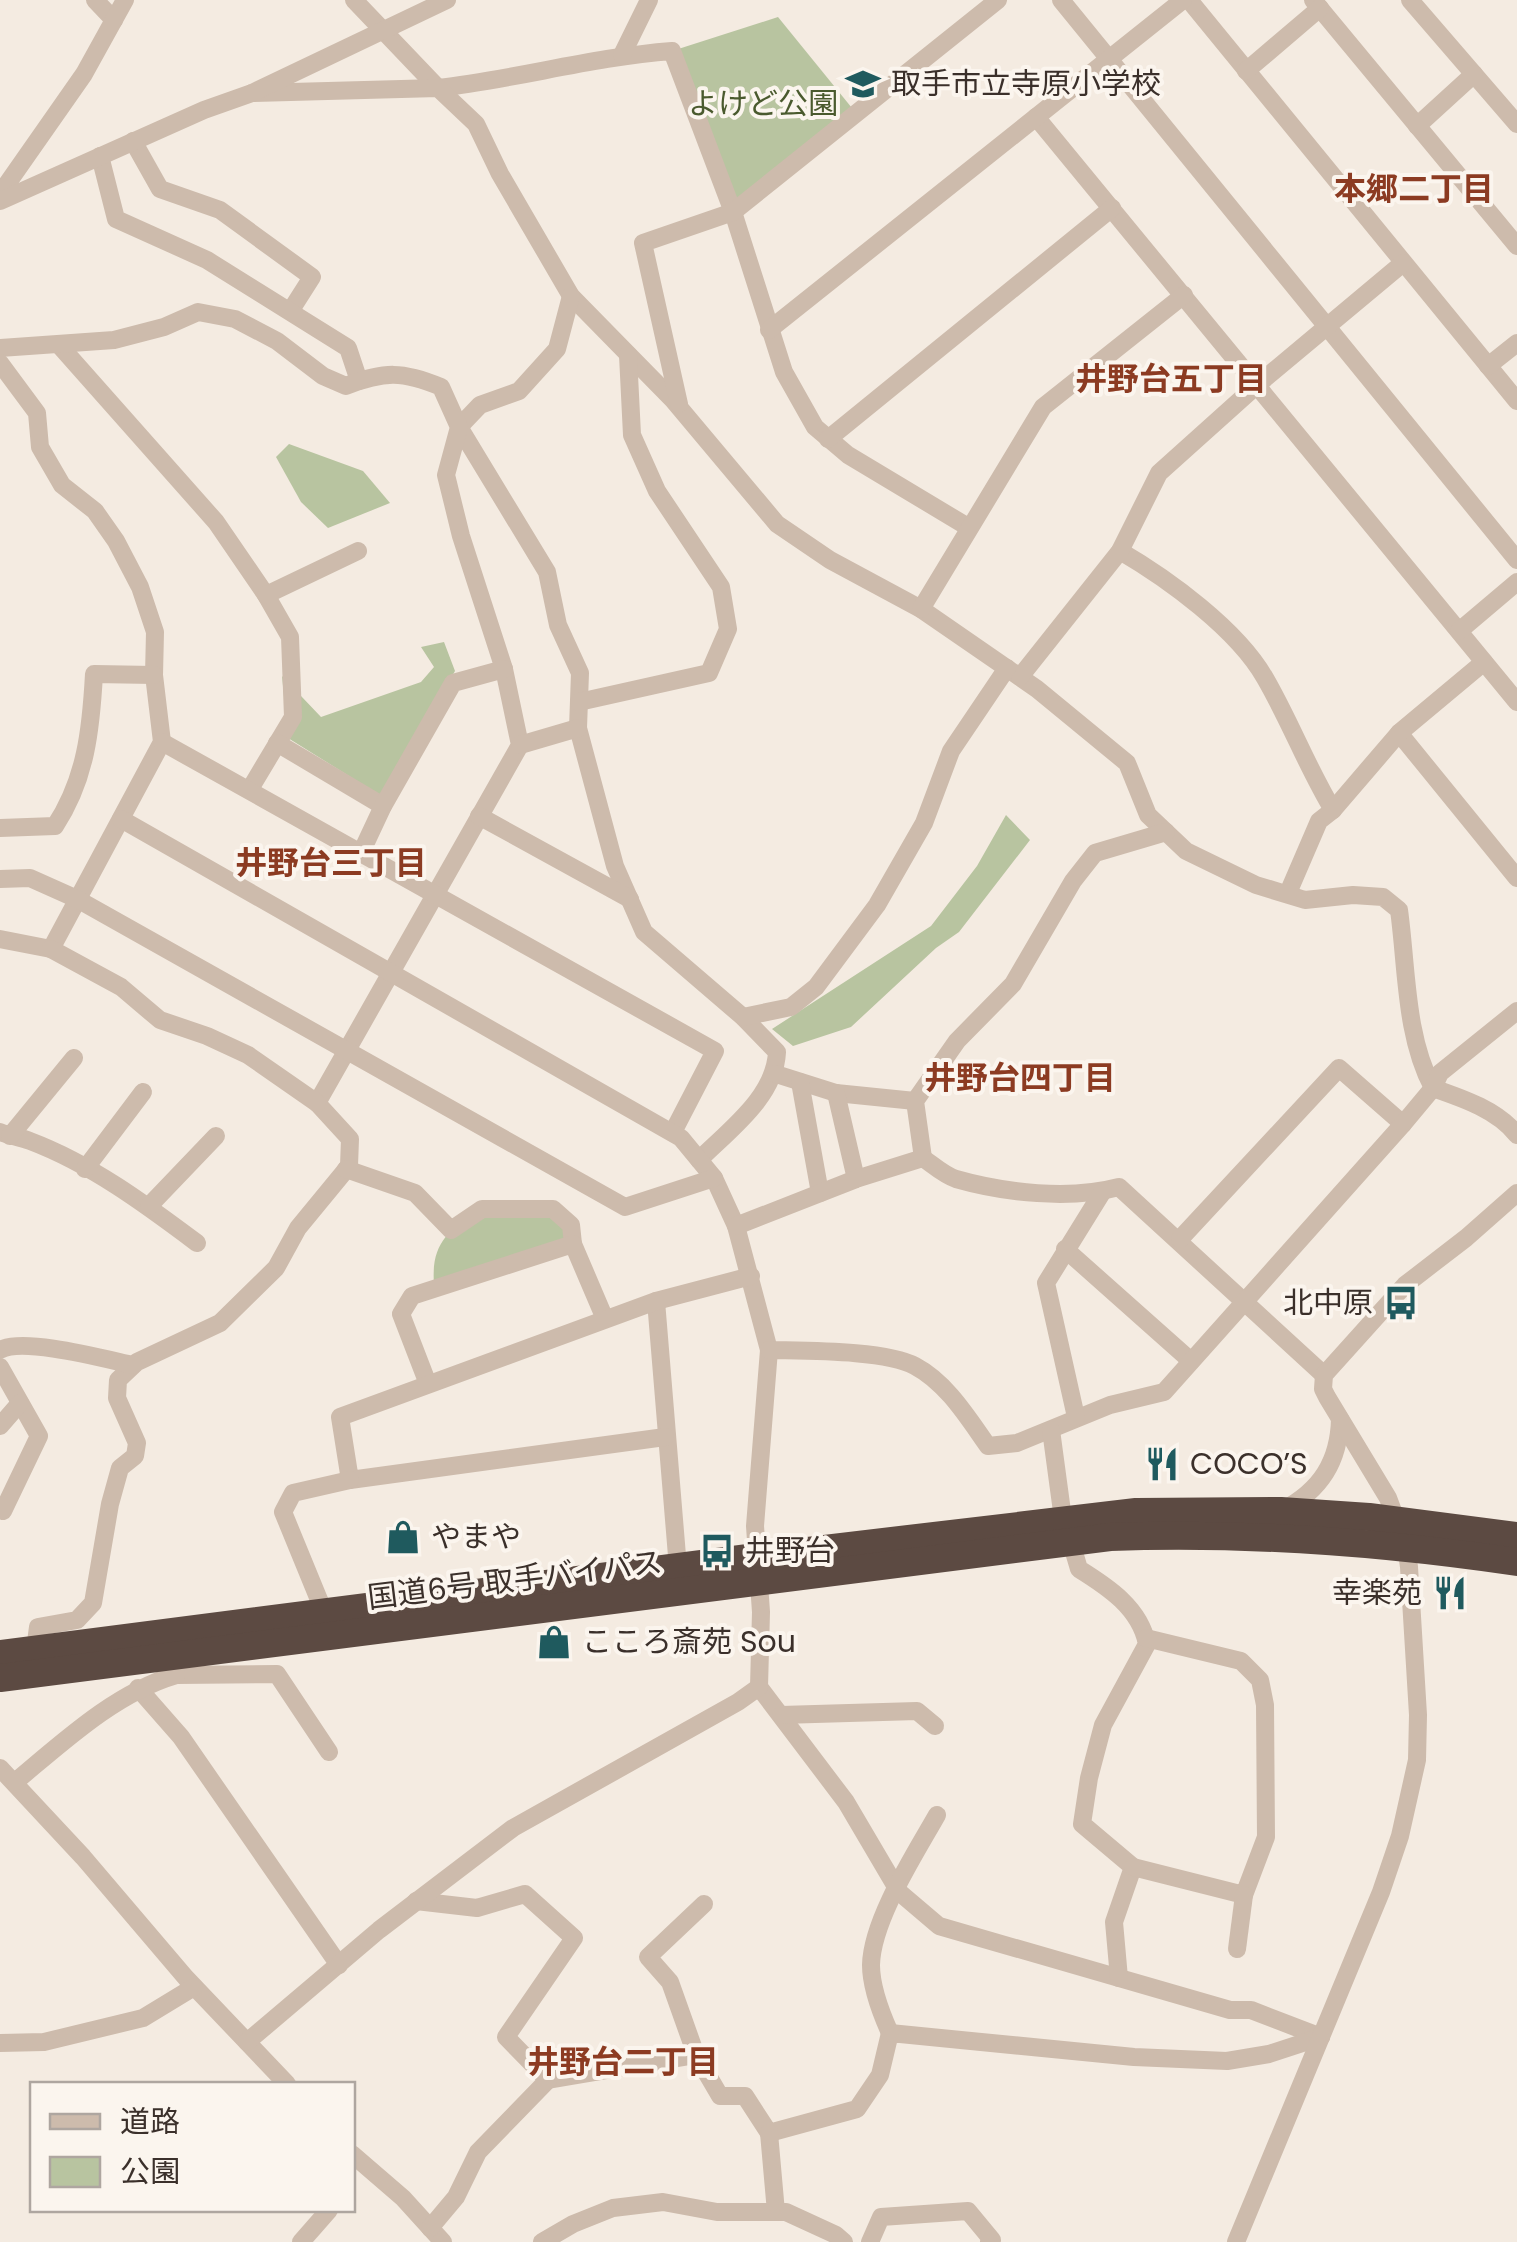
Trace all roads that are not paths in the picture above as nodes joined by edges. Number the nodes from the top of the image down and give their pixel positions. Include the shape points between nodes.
1 (95, 0) edge
2 (125, 0) edge
3 (354, 0) edge
4 (447, 0) edge
5 (649, 0) edge
6 (998, 0) edge
7 (1060, 0) edge
8 (1186, 0) edge
9 (1415, 2) edge
10 (1316, 4) edge
11 (114, 20) junction
12 (381, 30) junction
13 (622, 55) junction
14 (1110, 58) junction
15 (1246, 71) junction
16 (1474, 74) junction
17 (438, 88) junction
18 (252, 93) junction
19 (1036, 117) junction
20 (1517, 124) edge
21 (1418, 126) junction
22 (133, 141) junction
23 (100, 156) junction
24 (0, 198) edge
25 (1112, 208) junction
26 (733, 212) junction
27 (1517, 246) edge
28 (1403, 264) junction
29 (572, 296) junction
30 (1184, 296) junction
31 (291, 310) junction
32 (1328, 326) junction
33 (769, 330) junction
34 (1517, 343) edge
35 (60, 346) junction
36 (0, 348) edge
37 (628, 355) junction
38 (0, 363) edge
39 (1488, 366) junction
40 (359, 381) junction
41 (1257, 384) junction
42 (1517, 401) edge
43 (680, 412) junction
44 (459, 428) junction
45 (828, 439) junction
46 (968, 528) junction
47 (1120, 551) junction
48 (358, 552) dead end
49 (1517, 560) edge
50 (1517, 582) edge
51 (266, 594) junction
52 (921, 609) junction
53 (1458, 631) junction
54 (1484, 662) junction
55 (504, 668) junction
56 (1013, 672) junction
57 (154, 675) junction
58 (579, 702) junction
59 (1517, 702) edge
60 (578, 728) junction
61 (1399, 734) junction
62 (162, 742) junction
63 (277, 743) junction
64 (520, 745) junction
65 (250, 789) junction
66 (383, 806) junction
67 (1333, 810) junction
68 (479, 816) junction
69 (121, 819) junction
70 (0, 828) edge
71 (1166, 832) junction
72 (361, 853) junction
73 (1517, 878) edge
74 (0, 879) edge
75 (434, 894) junction
76 (1288, 894) junction
77 (77, 899) junction
78 (630, 899) junction
79 (0, 938) edge
80 (52, 949) junction
81 (389, 974) junction
82 (1517, 1011) edge
83 (742, 1017) junction
84 (346, 1052) junction
85 (74, 1058) dead end
86 (776, 1074) junction
87 (800, 1082) junction
88 (1433, 1088) junction
89 (144, 1092) dead end
90 (836, 1093) junction
91 (914, 1101) junction
92 (317, 1103) junction
93 (1403, 1124) junction
94 (673, 1132) junction
95 (5, 1134) edge
96 (1517, 1135) edge
97 (216, 1136) dead end
98 (923, 1158) junction
99 (699, 1160) junction
100 (85, 1168) junction
101 (346, 1170) junction
102 (714, 1178) junction
103 (856, 1179) junction
104 (1103, 1191) junction
105 (1517, 1192) edge
106 (820, 1193) junction
107 (149, 1206) junction
108 (736, 1226) junction
109 (1180, 1240) junction
110 (197, 1242) dead end
111 (573, 1244) junction
112 (1065, 1249) junction
113 (751, 1276) junction
114 (1244, 1300) junction
115 (656, 1301) junction
116 (605, 1320) junction
117 (0, 1350) edge
118 (769, 1350) junction
119 (1191, 1361) junction
120 (134, 1364) junction
121 (0, 1368) edge
122 (1324, 1375) junction
123 (428, 1384) junction
124 (20, 1403) junction
125 (1076, 1417) junction
126 (1340, 1418) junction
127 (0, 1426) edge
128 (1051, 1430) junction
129 (666, 1437) junction
130 (350, 1480) junction
131 (0, 1509) edge
132 (1281, 1511) junction
133 (1067, 1530) junction
134 (1402, 1533) junction
135 (1517, 1536) edge
136 (1517, 1562) edge
137 (678, 1568) junction
138 (758, 1569) junction
139 (324, 1612) junction
140 (1146, 1638) junction
141 (34, 1650) junction
142 (0, 1654) edge
143 (175, 1666) junction
144 (0, 1678) edge
145 (758, 1686) junction
146 (138, 1688) junction
147 (781, 1715) junction
148 (935, 1726) dead end
149 (329, 1752) dead end
150 (0, 1768) edge
151 (15, 1782) junction
152 (938, 1815) dead end
153 (1133, 1867) junction
154 (896, 1887) junction
155 (1244, 1895) junction
156 (416, 1901) junction
157 (704, 1904) dead end
158 (1237, 1948) dead end
159 (339, 1965) junction
160 (1119, 1978) junction
161 (194, 1987) junction
162 (890, 2033) junction
163 (1320, 2037) junction
164 (248, 2042) junction
165 (0, 2043) edge
166 (696, 2056) junction
167 (548, 2080) junction
168 (285, 2082) edge
169 (769, 2133) junction
170 (359, 2160) edge
171 (327, 2212) edge
172 (776, 2212) junction
173 (437, 2235) edge
174 (301, 2242) edge
175 (542, 2242) edge
176 (844, 2242) edge
177 (870, 2242) edge
178 (990, 2242) edge
179 (1236, 2242) edge

1 - 11 street
2 - 11 street
3 - 12 street
4 - 12 street
5 - 13 street
6 - 26 street
7 - 14 street
8 - 14 street
8 - 15 street
9 - 16 street
10 - 15 street
10 - 21 street
11 - 24 street
12 - 17 street
12 - 18 street
13 - 17 street
13 - 26 street via 672,51
14 - 19 street
14 - 32 street
15 - 28 street
16 - 20 street
16 - 21 street
17 - 18 street
17 - 29 street via 476,124
18 - 22 street
19 - 25 street
19 - 33 street
21 - 27 street
22 - 23 street
22 - 31 street via 160,189 220,210 312,277
23 - 24 street
23 - 31 street via 116,219 207,260
25 - 30 street
25 - 45 street
26 - 33 street
26 - 43 street via 642,243
28 - 32 street
28 - 39 street
29 - 37 street
29 - 44 street via 557,349 519,390 480,406
30 - 41 street
30 - 46 street via 1044,408
31 - 40 street via 348,348
32 - 41 street
32 - 49 street
33 - 45 street via 784,372
34 - 39 street
35 - 36 street
35 - 40 street via 114,340 198,312 235,318 346,386
35 - 51 street via 216,522
37 - 43 street
37 - 58 street via 632,435 657,490 721,587 728,629 709,673
38 - 57 street via 37,413 40,447 62,485 95,512 140,586 155,632
39 - 42 street
40 - 44 street via 378,374 414,376 440,386
41 - 47 street via 1159,472
41 - 53 street
43 - 52 street via 777,524
44 - 55 street via 446,475
44 - 58 street via 547,572 558,624 580,673
45 - 46 street
46 - 52 street
47 - 56 street
47 - 67 street via 1164,577 1238,643 1264,676
48 - 51 street
50 - 53 street
51 - 63 street via 290,637 293,717
52 - 56 street
53 - 54 street
54 - 59 street
54 - 61 street
55 - 64 street
55 - 66 street via 454,684
56 - 71 street via 1127,762 1148,815
56 - 83 street via 951,751 924,823 877,905 816,987 791,1007
57 - 62 street
57 - 70 street via 94,674 90,741 71,801 54,826
58 - 60 street
60 - 64 street
60 - 78 street via 614,866
61 - 67 street
61 - 73 street
62 - 65 street
62 - 69 street
63 - 65 street
63 - 66 street
64 - 68 street
65 - 72 street
66 - 72 street
67 - 76 street via 1319,821
68 - 75 street
68 - 78 street
69 - 77 street
69 - 81 street
71 - 76 street via 1186,851
71 - 91 street via 1095,852 1012,984 957,1041
72 - 75 street
74 - 77 street via 30,878
75 - 81 street
75 - 94 street via 716,1052
76 - 88 street via 1305,900 1383,897 1399,910 1415,1040
77 - 80 street
77 - 84 street
78 - 83 street via 644,932
79 - 80 street
80 - 92 street via 121,987 160,1020 248,1056
81 - 84 street
81 - 94 street
82 - 88 street via 1440,1073
83 - 86 street via 777,1052
84 - 92 street
84 - 102 street via 625,1208
85 - 95 street
86 - 87 street
86 - 99 street
87 - 90 street
87 - 106 street
88 - 93 street
88 - 96 street via 1485,1110
89 - 100 street
90 - 91 street
90 - 103 street
91 - 98 street
92 - 101 street via 350,1140
93 - 109 street via 1339,1068
93 - 114 street
94 - 99 street
95 - 100 street
97 - 107 street
98 - 103 street
98 - 104 street via 968,1181
99 - 102 street
100 - 107 street
101 - 111 street via 415,1193 451,1230 482,1209 554,1209 571,1225
101 - 120 street via 298,1228 276,1268 220,1324
102 - 108 street
103 - 106 street
104 - 109 street via 1119,1187
104 - 112 street
105 - 122 street via 1405,1284
106 - 108 street
107 - 110 street
108 - 113 street
109 - 114 street
111 - 116 street
111 - 123 street via 412,1296 401,1314
112 - 119 street
112 - 125 street via 1046,1283
113 - 115 street
113 - 118 street
114 - 119 street
114 - 122 street
115 - 116 street
115 - 129 street
116 - 123 street
117 - 120 street via 10,1345
118 - 128 street via 867,1355 914,1365 952,1396 988,1446
118 - 138 street
119 - 125 street via 1164,1392
120 - 141 street via 118,1380 117,1398 137,1444 135,1456 120,1468 94,1603 77,1620 38,1627
121 - 124 street
122 - 126 street via 1323,1389
123 - 130 street via 340,1416
124 - 127 street
124 - 131 street via 39,1436
125 - 128 street
126 - 132 street via 1325,1474
126 - 134 street
128 - 133 street
129 - 130 street
129 - 137 street
130 - 139 street via 293,1493 283,1512
132 - 133 highway, 国道6号 取手バイパス via 1136,1512
132 - 134 highway, 国道6号 取手バイパス
133 - 134 highway, 国道6号 取手バイパス via 1110,1537
133 - 138 highway, 国道6号 取手バイパス
133 - 140 street via 1079,1570 1114,1591
134 - 135 highway, 国道6号 取手バイパス
134 - 136 highway, 国道6号 取手バイパス
134 - 163 street via 1418,1715 1414,1778 1380,1892
137 - 138 highway, 国道6号 取手バイパス
137 - 139 highway, 国道6号 取手バイパス
138 - 143 highway, 国道6号 取手バイパス
138 - 145 street
139 - 141 highway, 国道6号 取手バイパス
140 - 153 street via 1103,1725 1082,1824
140 - 155 street via 1241,1662 1260,1680 1266,1705 1266,1837
141 - 142 highway, 国道6号 取手バイパス
143 - 144 highway, 国道6号 取手バイパス
143 - 146 street
143 - 149 street via 277,1674
145 - 147 street
145 - 156 street via 528,1818
146 - 151 street
146 - 159 street via 182,1738
147 - 148 street via 916,1711
147 - 154 street via 846,1802
150 - 151 street
151 - 161 street
152 - 154 street
153 - 155 street
153 - 160 street via 1114,1922
154 - 160 street via 939,1926
154 - 162 street via 871,1964
155 - 158 street
156 - 159 street
156 - 167 street via 478,1908 525,1894 574,1938 506,2038
157 - 166 street via 648,1956 670,1982
159 - 164 street
160 - 163 street via 1230,2010 1252,2010
161 - 164 street
161 - 165 street via 142,2018 44,2042
162 - 163 street via 1228,2061
162 - 169 street via 880,2075 857,2109
163 - 179 street
164 - 168 street
166 - 167 street
166 - 169 street via 720,2096 744,2096
167 - 173 street via 478,2152
169 - 172 street
170 - 173 street
171 - 174 street
172 - 175 street via 717,2212 663,2202 613,2208
172 - 176 street
177 - 178 street via 881,2217 968,2211

